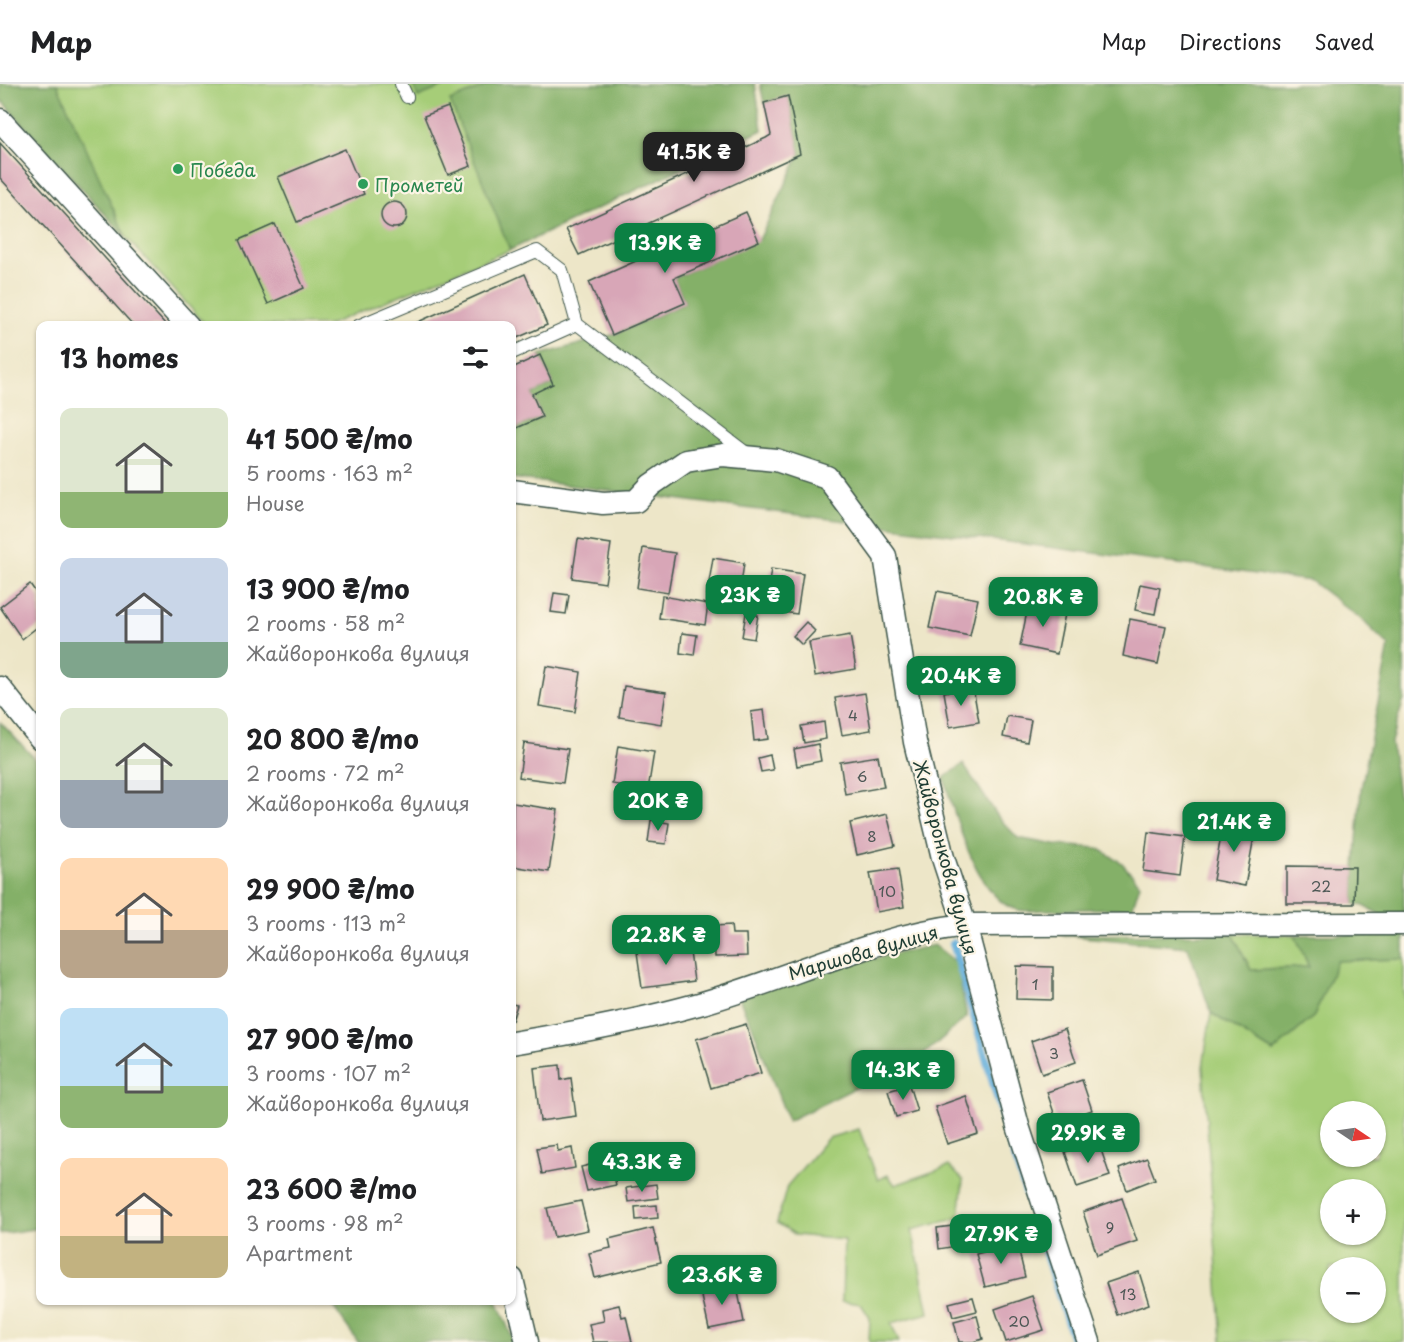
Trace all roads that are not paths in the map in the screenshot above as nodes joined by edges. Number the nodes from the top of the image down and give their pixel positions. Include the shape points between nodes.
1 (401, 84) edge
2 (406, 97) dead end
3 (0, 120) edge
4 (183, 321) edge
5 (370, 321) edge
6 (577, 324) junction
7 (516, 351) edge
8 (754, 458) junction
9 (516, 492) edge
10 (0, 688) edge
11 (36, 733) edge
12 (1404, 924) edge
13 (965, 925) junction
14 (516, 1042) edge
15 (516, 1296) edge
16 (527, 1342) edge
17 (1089, 1342) edge

1 - 2 lane
3 - 4 street
5 - 6 lane via 537,251 562,270
6 - 7 lane
6 - 8 lane
8 - 9 street, Жайворонкова вулиця via 723,455 686,461 651,485 636,501 603,503
8 - 13 street, Жайворонкова вулиця via 776,460 827,477 885,556 915,742 943,858
10 - 11 street
12 - 13 street, Маршова вулиця
13 - 14 street, Маршова вулиця via 899,939 699,1004
13 - 17 street, Жайворонкова вулиця via 1018,1126
15 - 16 street

